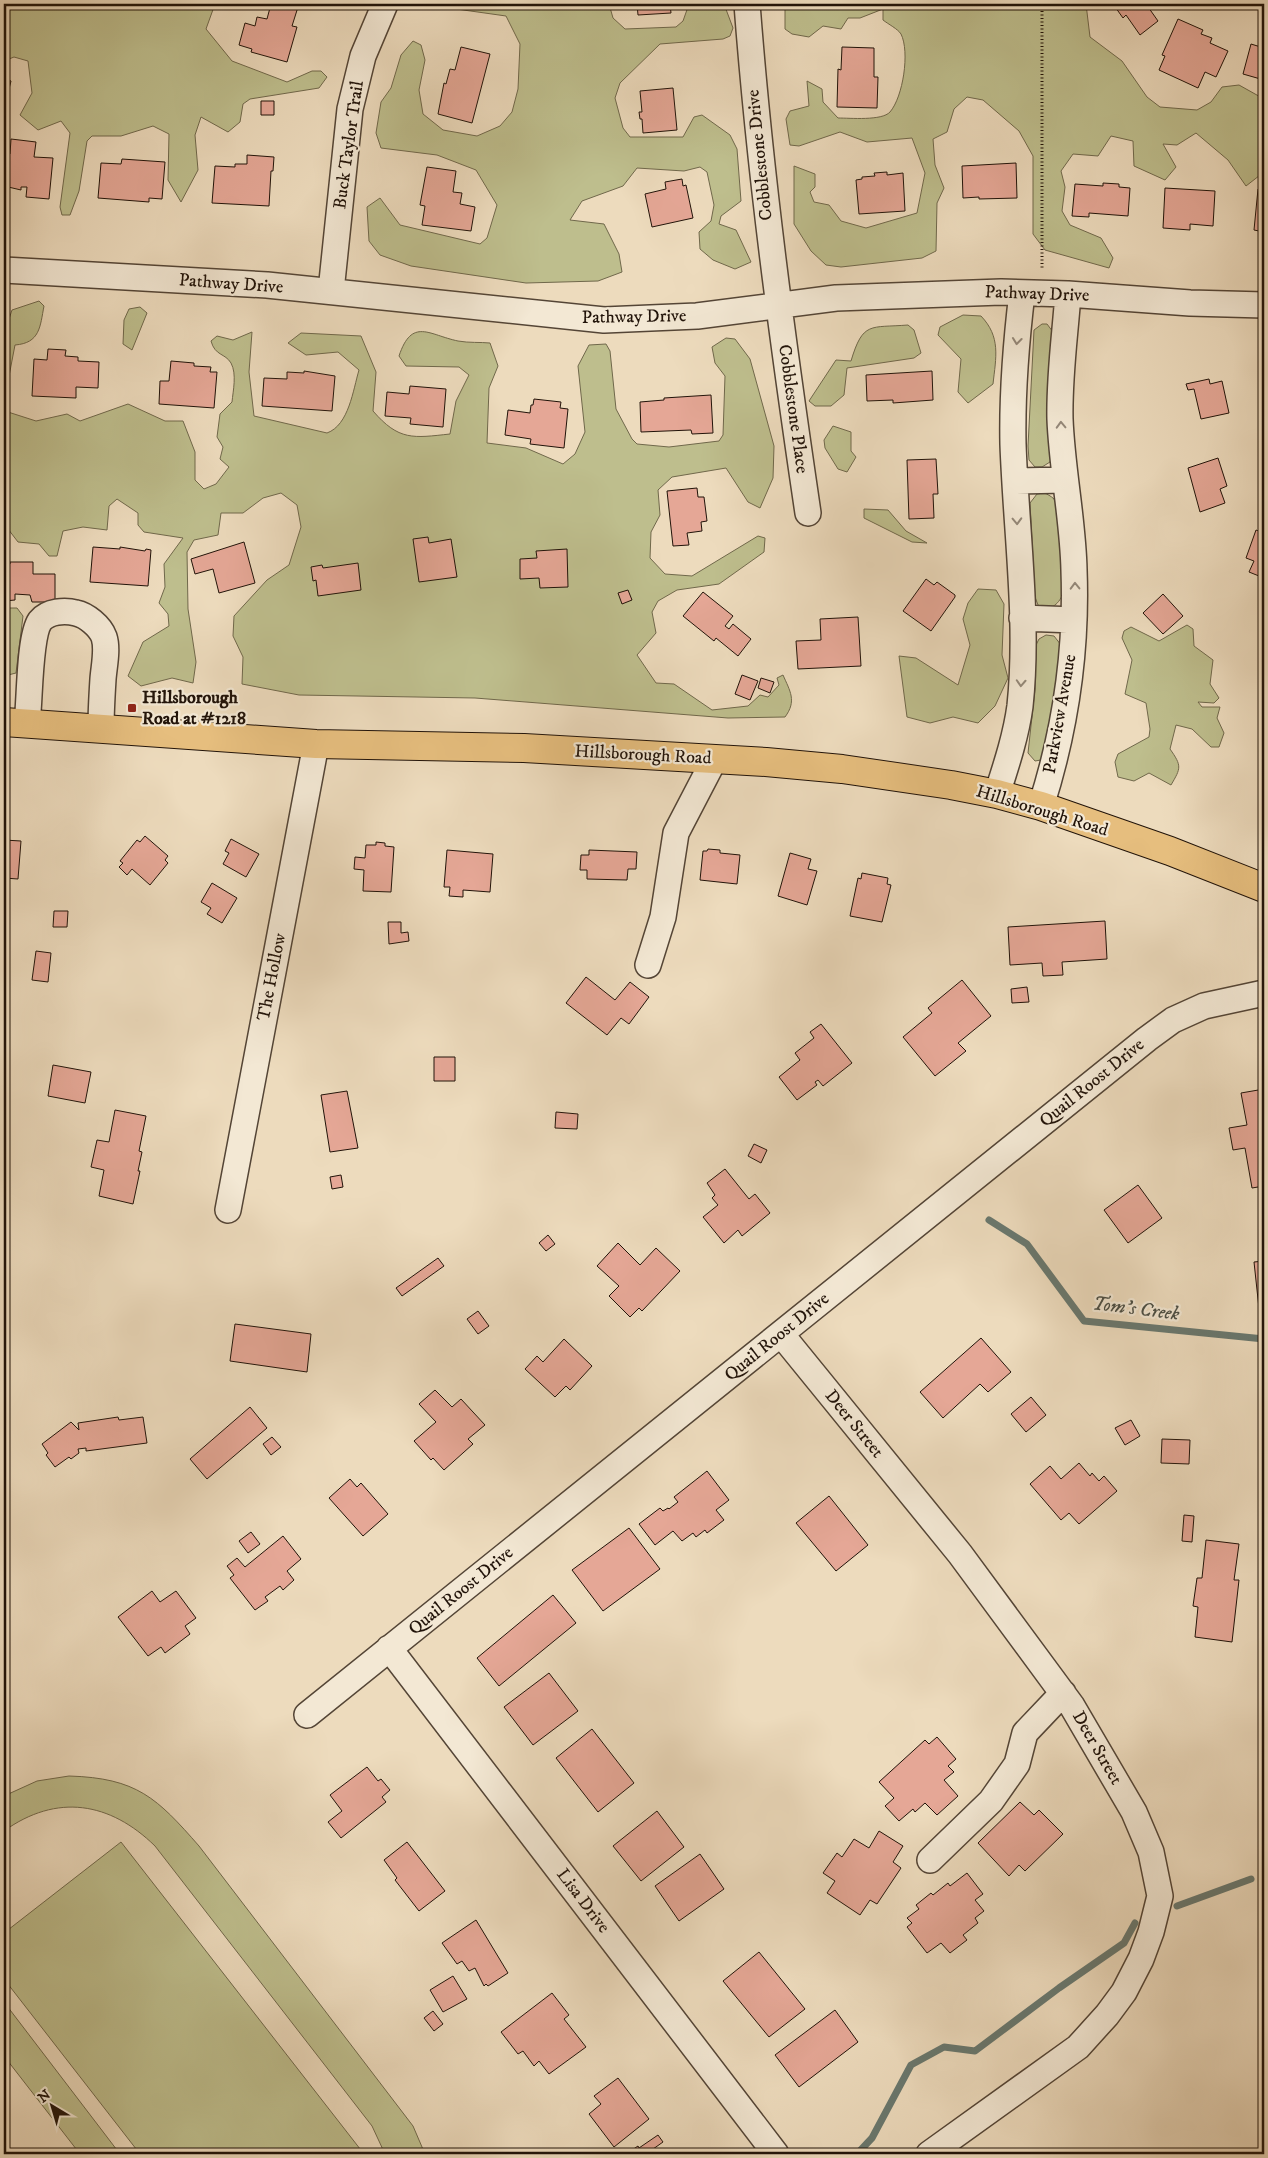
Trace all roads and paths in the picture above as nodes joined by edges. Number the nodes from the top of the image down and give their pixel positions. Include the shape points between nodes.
1 (385, 4) edge
2 (747, 4) edge
3 (1042, 4) edge
4 (4, 270) edge
5 (1042, 271) dead end
6 (331, 291) junction
7 (1022, 293) junction
8 (1068, 294) junction
9 (777, 305) junction
10 (1264, 305) edge
11 (1015, 480) junction
12 (1065, 480) junction
13 (808, 513) dead end
14 (1022, 618) junction
15 (1074, 620) junction
16 (16, 722) edge
17 (101, 728) junction
18 (316, 744) junction
19 (714, 760) junction
20 (997, 794) junction
21 (1041, 806) junction
22 (1264, 888) edge
23 (648, 965) dead end
24 (1264, 992) edge
25 (228, 1210) dead end
26 (781, 1334) junction
27 (389, 1648) junction
28 (1063, 1693) junction
29 (307, 1715) dead end
30 (930, 1860) dead end
31 (776, 2154) edge
32 (929, 2154) edge

1 - 6 street, Buck Taylor Trail via 363,56 350,109
2 - 9 street, Cobblestone Drive via 762,180
3 - 5 path
4 - 6 street, Pathway Drive
6 - 9 street, Pathway Drive via 604,320 698,316
7 - 8 street, Pathway Drive
7 - 9 street, Pathway Drive via 836,298
7 -> 11 street via 1014,369
8 - 10 street, Pathway Drive
12 -> 8 street, Parkview Avenue via 1060,384
9 - 13 street, Cobblestone Place
11 - 12 street
11 -> 14 street
15 -> 12 street, Parkview Avenue via 1074,568
14 - 15 street
14 -> 20 street via 1020,708
15 - 21 street, Parkview Avenue via 1062,722
16 - 17 main road, Hillsborough Road
16 - 17 street via 34,637 41,621 50,614 68,611 82,614 104,636
17 - 18 main road, Hillsborough Road
18 - 19 main road, Hillsborough Road via 524,748
18 - 25 street, The Hollow
19 - 20 main road, Hillsborough Road via 842,769
19 - 23 street via 676,833 663,917
20 - 21 main road, Hillsborough Road
21 - 22 main road, Hillsborough Road
24 - 26 street, Quail Roost Drive via 1204,1006 1173,1020
26 - 27 street, Quail Roost Drive
26 - 28 street, Deer Street via 960,1554
27 - 29 street, Quail Roost Drive
27 - 31 street, Lisa Drive
28 - 30 street via 1025,1733 1017,1764 991,1802
28 - 32 street, Deer Street via 1134,1812 1151,1852 1160,1896 1151,1932 1124,1992 1078,2047

